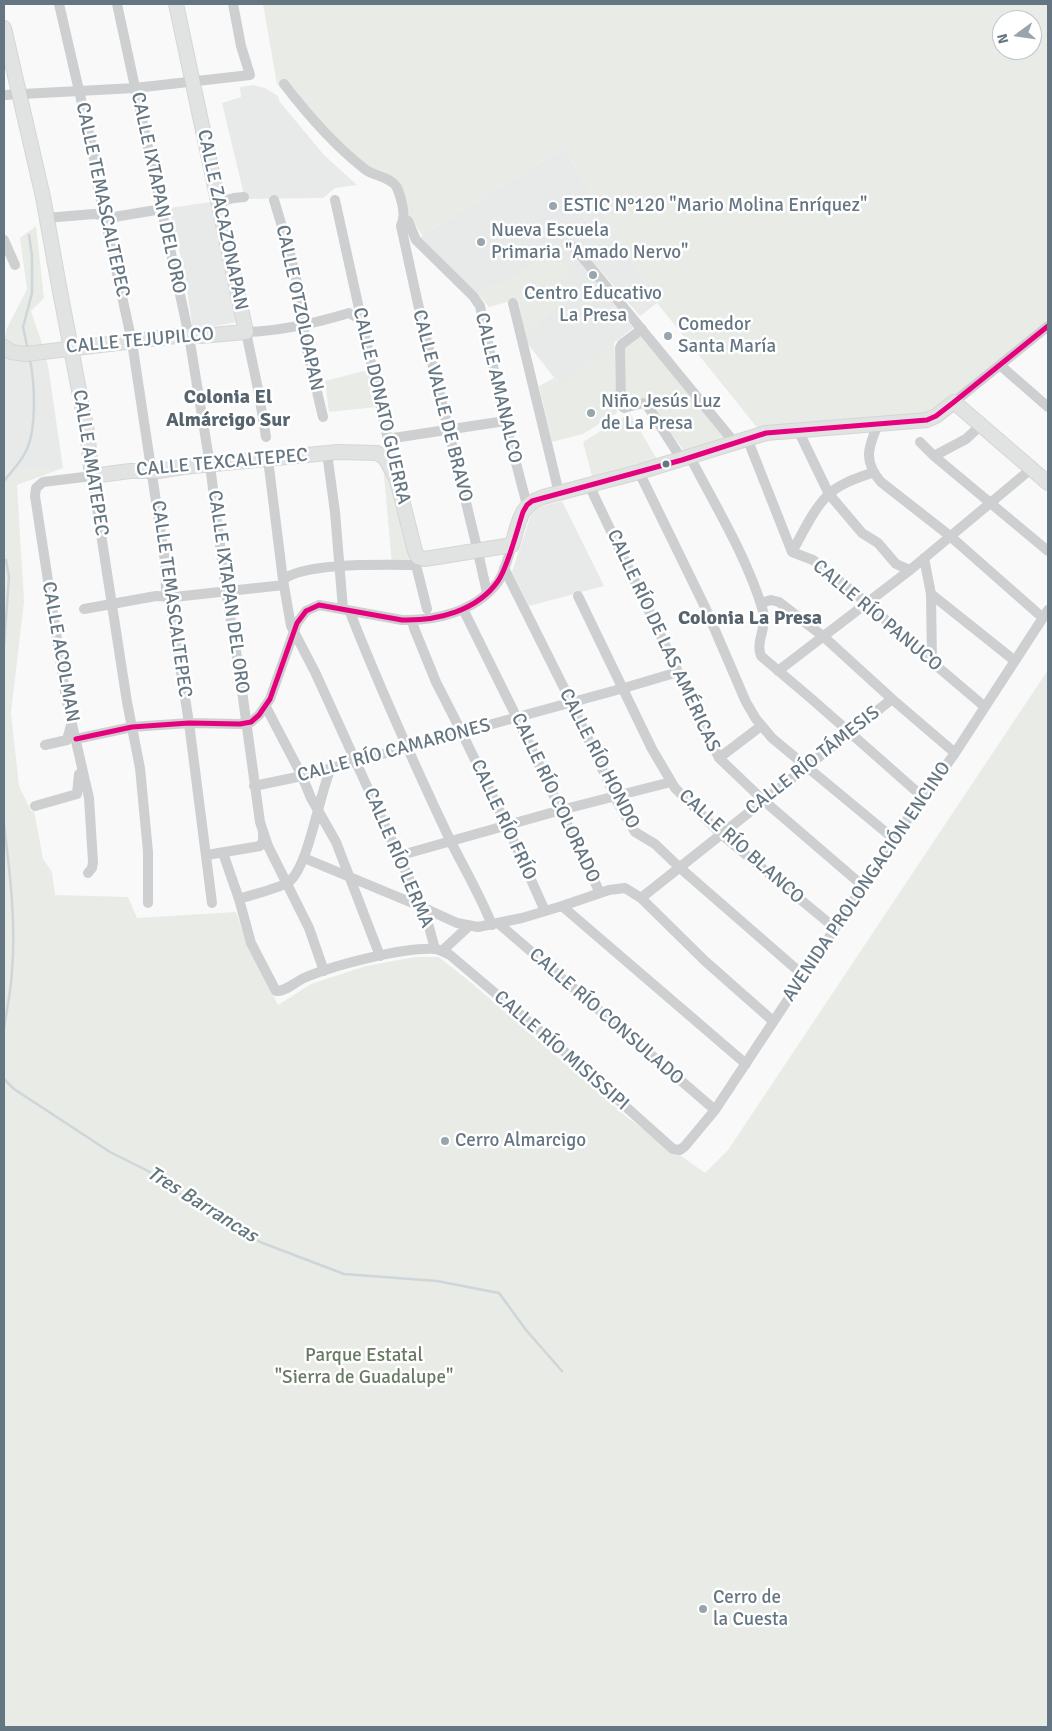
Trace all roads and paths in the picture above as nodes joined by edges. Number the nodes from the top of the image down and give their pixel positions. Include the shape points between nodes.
1 (60, 4) edge
2 (117, 4) edge
3 (176, 4) edge
4 (233, 4) edge
5 (4, 28) edge
6 (192, 82) junction
7 (284, 84) dead end
8 (135, 88) junction
9 (79, 90) junction
10 (19, 94) junction
11 (4, 95) edge
12 (244, 197) dead end
13 (274, 200) dead end
14 (335, 200) dead end
15 (218, 202) junction
16 (162, 209) junction
17 (105, 216) junction
18 (46, 218) junction
19 (404, 219) junction
20 (4, 240) edge
21 (574, 247) dead end
22 (15, 265) dead end
23 (513, 303) dead end
24 (361, 317) junction
25 (303, 324) junction
26 (642, 329) junction
27 (1047, 331) edge
28 (246, 332) junction
29 (190, 336) junction
30 (132, 342) junction
31 (71, 347) junction
32 (5, 348) edge
33 (1001, 366) junction
34 (954, 402) junction
35 (1048, 407) edge
36 (323, 417) dead end
37 (505, 421) junction
38 (878, 424) junction
39 (981, 425) junction
40 (448, 430) junction
41 (798, 430) junction
42 (266, 437) dead end
43 (387, 439) junction
44 (740, 440) junction
45 (920, 442) dead end
46 (327, 453) junction
47 (934, 456) junction
48 (686, 458) junction
49 (268, 459) junction
50 (210, 465) junction
51 (1031, 469) junction
52 (152, 472) junction
53 (638, 472) junction
54 (874, 472) junction
55 (92, 476) junction
56 (397, 480) junction
57 (1048, 483) edge
58 (589, 485) junction
59 (36, 488) joint
60 (559, 493) junction
61 (829, 494) junction
62 (991, 502) junction
63 (525, 508) junction
64 (950, 536) junction
65 (512, 545) junction
66 (478, 552) junction
67 (792, 552) junction
68 (1048, 552) edge
69 (924, 558) junction
70 (418, 562) junction
71 (340, 566) junction
72 (504, 568) junction
73 (910, 570) junction
74 (283, 583) junction
75 (226, 592) junction
76 (487, 593) junction
77 (931, 594) junction
78 (578, 596) dead end
79 (169, 597) junction
80 (111, 603) junction
81 (761, 603) junction
82 (868, 603) junction
83 (84, 609) dead end
84 (427, 609) dead end
85 (346, 610) junction
86 (463, 610) junction
87 (1046, 614) edge
88 (412, 620) junction
89 (294, 633) junction
90 (824, 636) junction
91 (1015, 661) junction
92 (932, 662) junction
93 (778, 671) junction
94 (678, 672) junction
95 (624, 688) junction
96 (892, 699) junction
97 (571, 702) junction
98 (266, 707) junction
99 (985, 707) junction
100 (517, 718) junction
101 (71, 722) junction
102 (189, 723) junction
103 (247, 723) junction
104 (761, 726) junction
105 (132, 727) junction
106 (462, 733) junction
107 (849, 733) junction
108 (76, 740) junction
109 (45, 745) dead end
110 (408, 747) junction
111 (955, 753) junction
112 (719, 758) junction
113 (355, 761) junction
114 (82, 766) junction
115 (807, 766) junction
116 (331, 768) junction
117 (302, 776) junction
118 (671, 782) junction
119 (254, 786) junction
120 (615, 796) junction
121 (924, 798) junction
122 (763, 800) junction
123 (35, 806) dead end
124 (317, 810) junction
125 (561, 810) junction
126 (507, 826) junction
127 (263, 830) junction
128 (722, 834) junction
129 (894, 839) junction
130 (451, 841) junction
131 (223, 853) junction
132 (207, 855) junction
133 (398, 856) junction
134 (304, 858) junction
135 (679, 867) junction
136 (88, 873) dead end
137 (349, 876) junction
138 (287, 883) junction
139 (863, 886) junction
140 (600, 893) junction
141 (239, 898) junction
142 (641, 898) junction
143 (148, 903) dead end
144 (212, 903) dead end
145 (562, 906) junction
146 (422, 907) junction
147 (544, 911) junction
148 (495, 924) junction
149 (469, 926) junction
150 (835, 928) junction
151 (439, 950) junction
152 (380, 956) junction
153 (324, 971) junction
154 (803, 975) junction
155 (773, 1021) junction
156 (746, 1064) junction
157 (715, 1110) junction
158 (680, 1150) joint

1 - 9 street, CALLE TEMASCALTEPEC
2 - 8 street, CALLE IXTAPAN DEL ORO
3 - 6 street, CALLE ZACAZONAPAN
4 - 6 street via 250,75
5 - 10 street, CALLE AMATEPEC
6 - 8 street
6 - 15 street, CALLE ZACAZONAPAN
7 - 19 street, CALLE AMANALCO via 317,123 367,171 395,185
8 - 9 street
8 - 16 street, CALLE IXTAPAN DEL ORO
9 - 10 street
9 - 17 street, CALLE TEMASCALTEPEC
10 - 11 street
10 - 18 street, CALLE AMATEPEC
12 - 15 street
13 - 25 street, CALLE OTZOLOAPAN via 302,304
14 - 24 street, CALLE DONATO GUERRA
15 - 28 street, CALLE ZACAZONAPAN
16 - 17 street
16 - 29 street, CALLE IXTAPAN DEL ORO
17 - 18 street
17 - 30 street, CALLE TEMASCALTEPEC
18 - 31 street, CALLE AMATEPEC
19 - 37 street, CALLE AMANALCO via 416,240 480,306
19 - 40 street, CALLE VALLE DE BRAVO via 401,226 406,250
20 - 22 street
21 - 26 street, CALLE RÍO PANUCO
23 - 60 street
24 - 25 street, CALLE TEJUPILCO via 348,314
24 - 43 street, CALLE DONATO GUERRA
25 - 28 street, CALLE TEJUPILCO
25 - 36 street, CALLE OTZOLOAPAN
26 - 44 street, CALLE RÍO PANUCO
26 - 48 street via 620,348 621,406 646,404
27 - 33 street
28 - 29 street, CALLE TEJUPILCO
28 - 42 street, CALLE ZACAZONAPAN
29 - 30 street, CALLE TEJUPILCO
29 - 50 street, CALLE IXTAPAN DEL ORO
30 - 31 street, CALLE TEJUPILCO
30 - 52 street, CALLE TEMASCALTEPEC
31 - 32 street, CALLE TEJUPILCO via 26,354
31 - 55 street, CALLE AMATEPEC
33 - 34 street
33 - 35 street
34 - 38 street via 928,420
34 - 39 street
37 - 40 street
37 - 63 street, CALLE AMANALCO
38 - 41 street
38 - 54 street via 868,448
39 - 47 street via 966,439
39 - 51 street
40 - 43 street
40 - 66 street, CALLE VALLE DE BRAVO
41 - 44 street
41 - 61 street
43 - 56 street, CALLE DONATO GUERRA
44 - 48 street
44 - 67 street, CALLE RÍO PANUCO
45 - 47 street
46 - 49 street, CALLE TEXCALTEPEC
46 - 56 street, CALLE TEXCALTEPEC via 377,453 386,458
46 - 71 street, CALLE RÍO CONSULADO
47 - 62 street
48 - 53 street
48 - 81 street via 743,560
49 - 50 street, CALLE TEXCALTEPEC
49 - 74 street
50 - 52 street, CALLE TEXCALTEPEC
50 - 75 street, CALLE IXTAPAN DEL ORO
51 - 57 street
51 - 62 street
52 - 55 street, CALLE TEXCALTEPEC
52 - 79 street, CALLE TEMASCALTEPEC
53 - 58 street
53 - 104 street via 746,702
54 - 61 street
54 - 64 street via 881,482
55 - 59 street, CALLE TEXCALTEPEC via 43,482
55 - 80 street, CALLE AMATEPEC
56 - 70 street, CALLE DONATO GUERRA
58 - 60 street
58 - 94 street, CALLE RÍO DE LAS AMÉRICAS
59 - 101 street, CALLE ACOLMAN
60 - 63 street via 538,498
61 - 67 street
61 - 73 street via 862,533 878,543 896,564
62 - 64 street
62 - 68 street
63 - 65 street
64 - 69 street
64 - 87 street
65 - 66 street
65 - 72 street
66 - 70 street
66 - 76 street, CALLE VALLE DE BRAVO
67 - 82 street, CALLE RÍO PANUCO via 813,560
69 - 73 street
69 - 77 street
70 - 71 street
70 - 84 street, CALLE DONATO GUERRA
71 - 74 street via 292,575
71 - 85 street, CALLE RÍO CONSULADO
72 - 76 street
72 - 97 street, CALLE RÍO HONDO
73 - 82 street
74 - 75 street
74 - 89 street
75 - 79 street
75 - 103 street, CALLE IXTAPAN DEL ORO
76 - 86 street
77 - 91 street
77 - 92 street
78 - 95 street, CALLE RÍO BLANCO
79 - 80 street
79 - 102 street, CALLE TEMASCALTEPEC
80 - 83 street
80 - 105 street, CALLE AMATEPEC
81 - 90 street via 779,602
81 - 93 street via 765,620 760,653
82 - 90 street
82 - 92 street, CALLE RÍO PANUCO
85 - 88 street
85 - 89 street via 323,605 309,609 299,618
85 - 110 street, CALLE RÍO CONSULADO
86 - 88 street
86 - 100 street, CALLE RÍO COLORADO
87 - 91 street, AVENIDA PROLONGACIÓN ENCINO
88 - 106 street, CALLE RÍO FRÍO via 436,682
89 - 98 street
89 - 113 street, CALLE RÍO LERMA
90 - 93 street
90 - 96 street
91 - 99 street, AVENIDA PROLONGACIÓN ENCINO
92 - 99 street, CALLE RÍO PANUCO
93 - 107 street
94 - 95 street, CALLE RÍO CAMARONES
94 - 112 street, CALLE RÍO DE LAS AMÉRICAS
95 - 97 street, CALLE RÍO CAMARONES
95 - 118 street, CALLE RÍO BLANCO
96 - 107 street, CALLE RÍO TÁMESIS
96 - 111 street
97 - 100 street, CALLE RÍO CAMARONES
97 - 120 street, CALLE RÍO HONDO
98 - 103 street
98 - 117 street
99 - 111 street, AVENIDA PROLONGACIÓN ENCINO
100 - 106 street, CALLE RÍO CAMARONES
100 - 125 street, CALLE RÍO COLORADO
101 - 108 street, CALLE ACOLMAN
101 - 109 street via 67,740
102 - 103 street
102 - 105 street
102 - 132 street, CALLE TEMASCALTEPEC
103 - 119 street, CALLE IXTAPAN DEL ORO
104 - 112 street
104 - 115 street
105 - 108 street
105 - 143 street, CALLE AMATEPEC via 146,815
106 - 110 street, CALLE RÍO CAMARONES
106 - 126 street, CALLE RÍO FRÍO
107 - 115 street, CALLE RÍO TÁMESIS
107 - 121 street
108 - 114 street, CALLE ACOLMAN
110 - 113 street, CALLE RÍO CAMARONES
110 - 130 street, CALLE RÍO CONSULADO
111 - 121 street, AVENIDA PROLONGACIÓN ENCINO
112 - 122 street, CALLE RÍO DE LAS AMÉRICAS
113 - 116 street, CALLE RÍO CAMARONES
113 - 133 street, CALLE RÍO LERMA
114 - 123 street via 78,794
114 - 136 street, CALLE ACOLMAN via 90,812 93,862
115 - 122 street, CALLE RÍO TÁMESIS
115 - 129 street
116 - 117 street, CALLE RÍO CAMARONES
116 - 124 street
117 - 119 street, CALLE RÍO CAMARONES
117 - 124 street
118 - 120 street
118 - 128 street, CALLE RÍO BLANCO
119 - 127 street, CALLE IXTAPAN DEL ORO
120 - 125 street
120 - 135 street, CALLE RÍO HONDO via 635,832 655,844
121 - 129 street, AVENIDA PROLONGACIÓN ENCINO
122 - 128 street, CALLE RÍO TÁMESIS
122 - 139 street, CALLE RÍO DE LAS AMÉRICAS
124 - 134 street
124 - 137 street via 336,842
125 - 126 street
125 - 140 street, CALLE RÍO COLORADO
126 - 130 street
126 - 147 street, CALLE RÍO FRÍO
127 - 131 street via 260,846
127 - 138 street, CALLE IXTAPAN DEL ORO
128 - 135 street, CALLE RÍO TÁMESIS
128 - 150 street, CALLE RÍO BLANCO
129 - 139 street, AVENIDA PROLONGACIÓN ENCINO
130 - 133 street
130 - 148 street, CALLE RÍO CONSULADO
131 - 132 street
131 - 141 street
132 - 144 street, CALLE TEMASCALTEPEC
133 - 146 street, CALLE RÍO LERMA
134 - 137 street
134 - 138 street
135 - 142 street, CALLE RÍO TÁMESIS
135 - 154 street, CALLE RÍO HONDO
137 - 146 street
137 - 152 street
138 - 141 street
138 - 153 street, CALLE IXTAPAN DEL ORO via 310,928
139 - 150 street, AVENIDA PROLONGACIÓN ENCINO
140 - 142 street, CALLE RÍO COLORADO via 620,888
140 - 145 street
141 - 153 street via 250,943 277,992
142 - 155 street, CALLE RÍO COLORADO
145 - 147 street
145 - 156 street
146 - 149 street
146 - 151 street, CALLE RÍO LERMA
147 - 148 street
148 - 149 street
148 - 157 street, CALLE RÍO CONSULADO
149 - 151 street
150 - 154 street, AVENIDA PROLONGACIÓN ENCINO
151 - 152 street
151 - 158 street, CALLE RÍO MISISSIPI via 560,1047 673,1149
152 - 153 street
154 - 155 street, AVENIDA PROLONGACIÓN ENCINO
155 - 156 street, AVENIDA PROLONGACIÓN ENCINO
156 - 157 street, AVENIDA PROLONGACIÓN ENCINO
157 - 158 street, AVENIDA PROLONGACIÓN ENCINO

